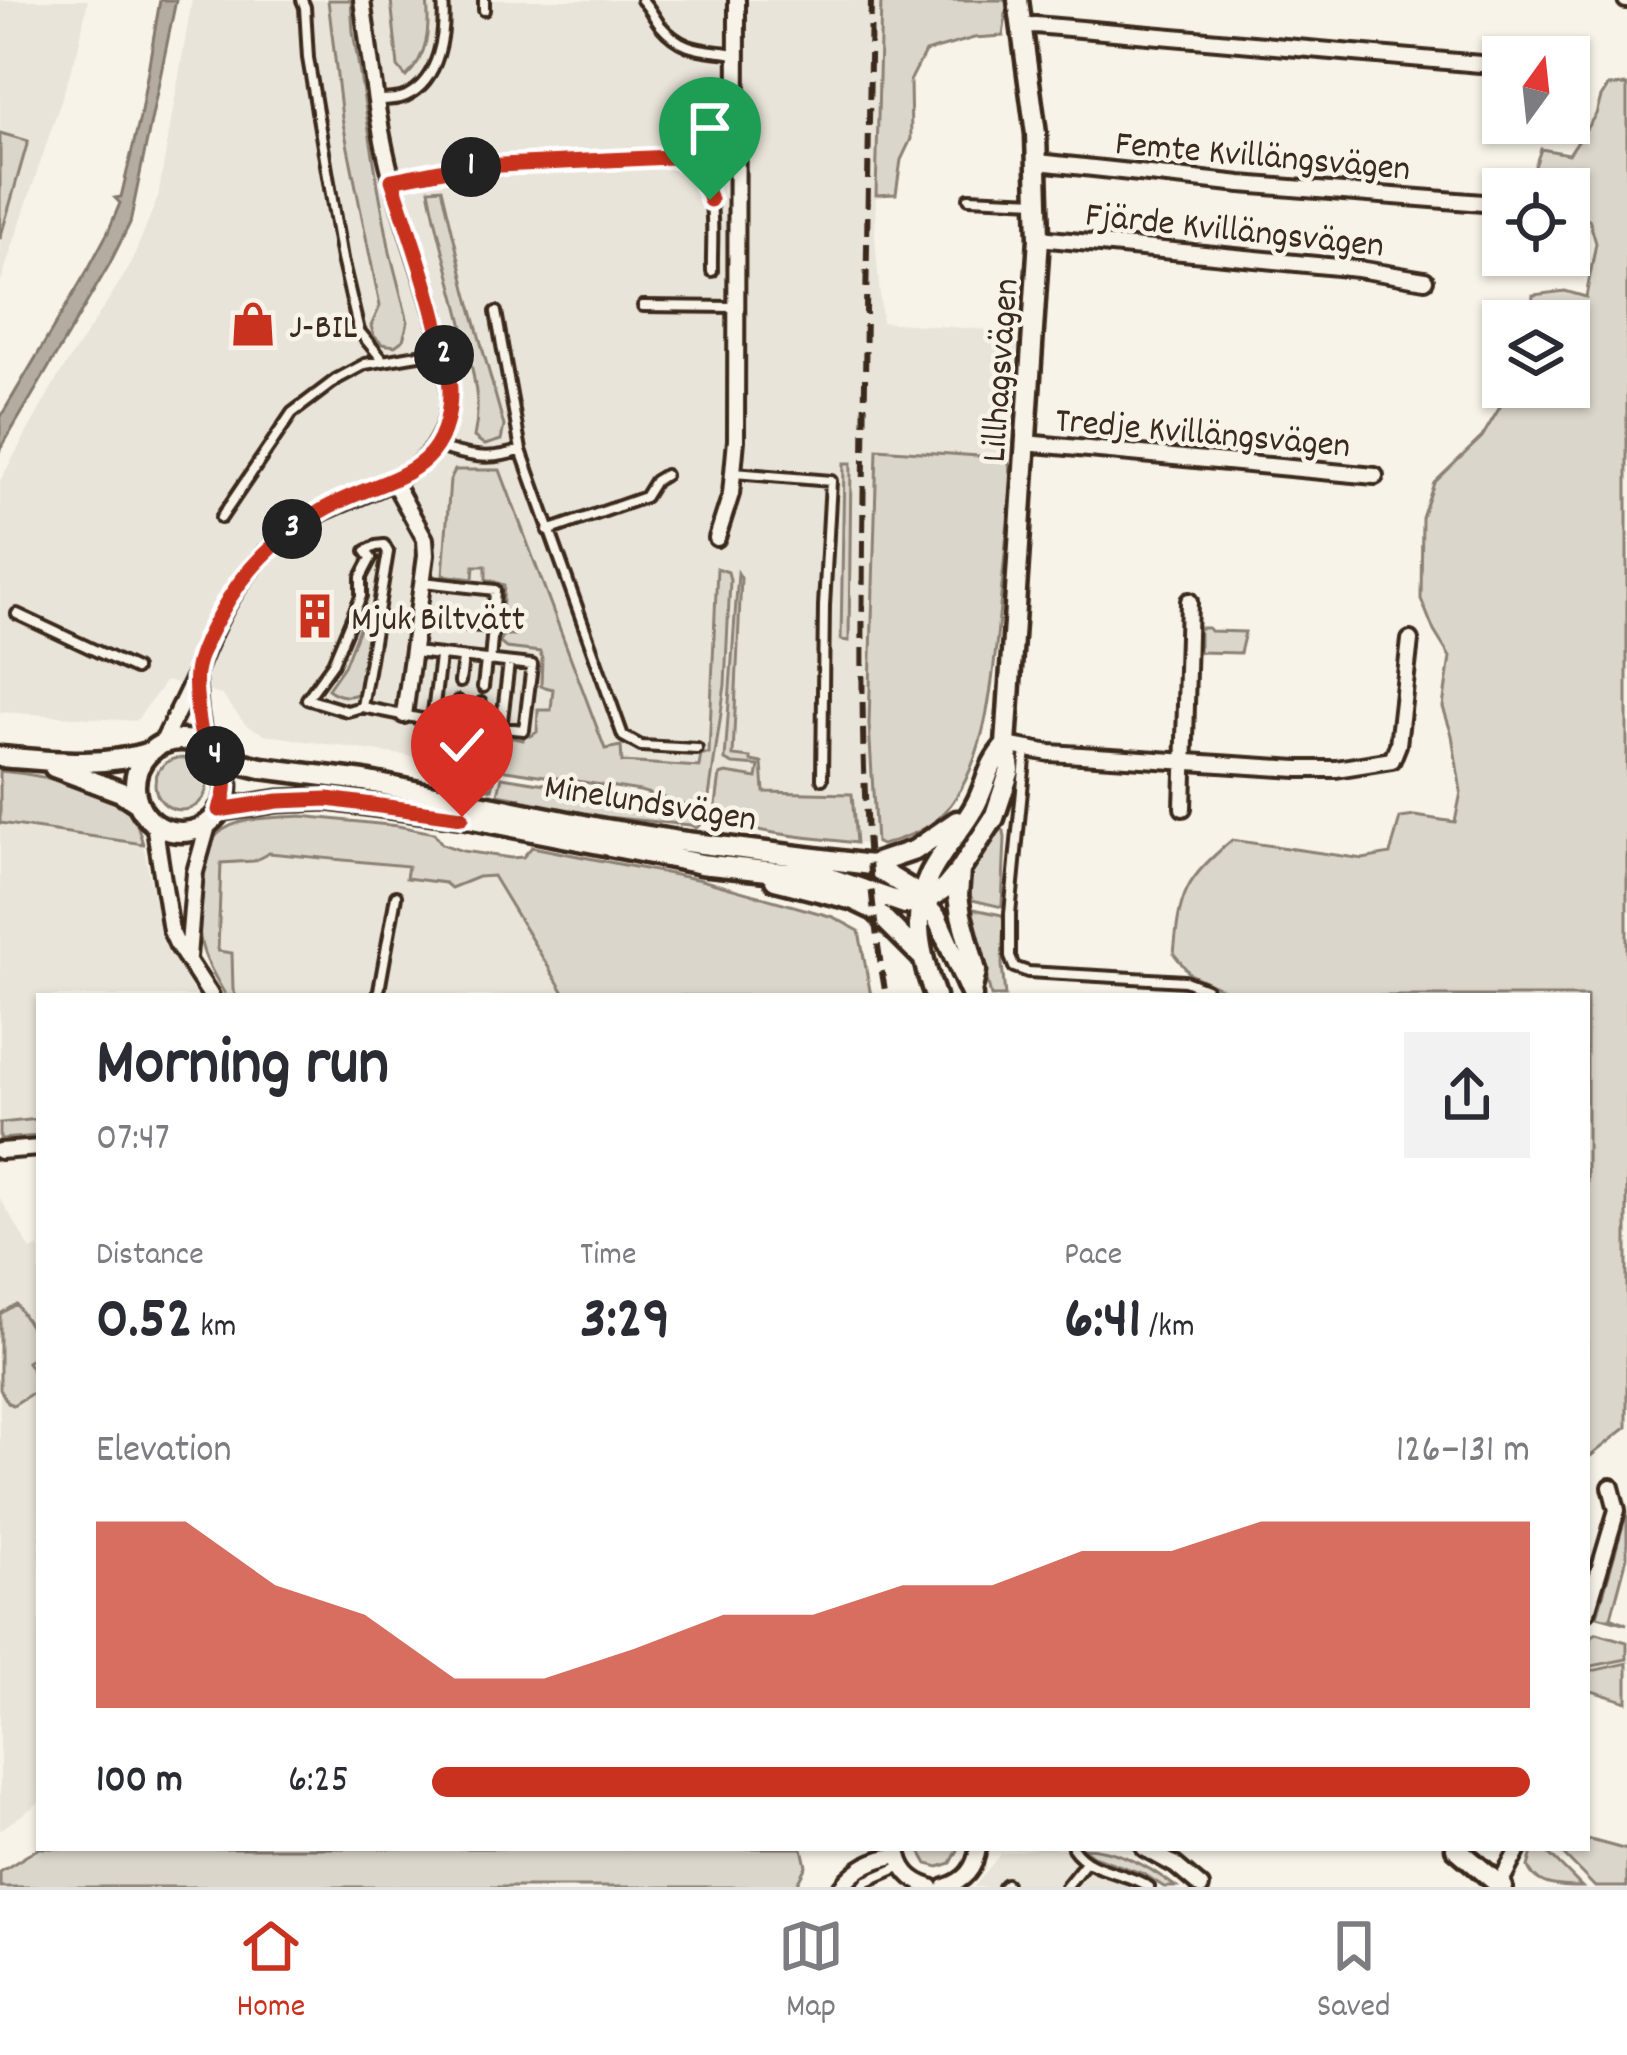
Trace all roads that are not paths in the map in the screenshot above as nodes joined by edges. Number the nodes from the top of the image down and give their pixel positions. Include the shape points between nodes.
1 (302, 0) edge
2 (362, 0) edge
3 (443, 0) edge
4 (642, 0) edge
5 (737, 0) edge
6 (1018, 0) edge
7 (1021, 26) junction
8 (736, 54) junction
9 (1482, 64) edge
10 (377, 100) junction
11 (1038, 162) junction
12 (392, 180) junction
13 (969, 198) dead end
14 (1039, 201) junction
15 (1482, 203) edge
16 (1039, 238) junction
17 (712, 271) dead end
18 (1425, 280) dead end
19 (643, 305) dead end
20 (736, 307) junction
21 (496, 312) dead end
22 (443, 351) junction
23 (382, 359) junction
24 (1025, 443) junction
25 (436, 446) junction
26 (521, 450) junction
27 (734, 473) junction
28 (665, 476) dead end
29 (1375, 476) dead end
30 (393, 481) junction
31 (221, 518) dead end
32 (548, 531) junction
33 (717, 538) dead end
34 (423, 582) junction
35 (361, 596) junction
36 (380, 598) junction
37 (1189, 601) dead end
38 (16, 614) dead end
39 (418, 620) junction
40 (493, 627) junction
41 (1410, 640) dead end
42 (414, 652) junction
43 (440, 656) junction
44 (463, 658) junction
45 (488, 661) junction
46 (509, 663) junction
47 (135, 669) dead end
48 (196, 672) junction
49 (460, 682) dead end
50 (482, 687) dead end
51 (458, 700) dead end
52 (481, 703) dead end
53 (362, 707) junction
54 (404, 715) junction
55 (432, 721) junction
56 (455, 723) junction
57 (478, 725) junction
58 (501, 728) junction
59 (1016, 747) junction
60 (156, 748) junction
61 (208, 749) junction
62 (697, 749) dead end
63 (0, 757) edge
64 (33, 760) junction
65 (1183, 763) junction
66 (822, 779) dead end
67 (139, 804) junction
68 (976, 804) junction
69 (1183, 808) dead end
70 (214, 816) junction
71 (154, 823) junction
72 (700, 864) junction
73 (871, 865) junction
74 (960, 870) junction
75 (396, 896) dead end
76 (922, 901) junction
77 (875, 910) joint
78 (920, 956) junction
79 (188, 958) junction
80 (1206, 989) dead end
81 (209, 993) edge
82 (379, 993) edge
83 (933, 993) edge
84 (970, 993) edge
85 (971, 993) edge
86 (36, 1148) edge
87 (0, 1151) edge
88 (1611, 1487) dead end
89 (1590, 1601) edge
90 (1076, 1851) edge
91 (1150, 1851) edge
92 (1459, 1851) edge
93 (1518, 1851) edge
94 (977, 1853) edge
95 (900, 1856) edge
96 (1086, 1862) junction
97 (1134, 1883) edge
98 (917, 1885) edge
99 (1500, 1886) edge
100 (842, 1887) edge
101 (862, 1887) edge
102 (945, 1887) edge
103 (1066, 1887) edge
104 (1149, 1887) edge
105 (1201, 1887) edge

1 - 23 lane via 358,331
2 - 10 street
3 - 10 lane via 431,71 406,96
4 - 8 lane via 678,42
5 - 8 street
6 - 7 main road, Lillhagsvägen
7 - 9 street
7 - 11 main road, Lillhagsvägen
8 - 20 street
10 - 12 street
11 - 14 main road, Lillhagsvägen
11 - 15 street, Femte Kvillängsvägen
12 - 17 lane via 460,167 688,161 710,200
12 - 22 street
13 - 14 lane
14 - 16 main road, Lillhagsvägen
16 - 18 street, Fjärde Kvillängsvägen
16 - 24 main road, Lillhagsvägen
19 - 20 lane
20 - 27 street
21 - 26 lane
22 - 23 lane
22 - 25 street via 450,387
23 - 31 lane via 292,413
24 - 29 street, Tredje Kvillängsvägen
24 - 59 main road, Lillhagsvägen
25 - 26 lane via 471,458
25 - 30 street
26 - 32 lane
27 - 33 street
27 - 66 lane via 831,481
28 - 32 lane via 645,497
30 - 34 street via 425,539
30 - 48 street via 325,508 268,550 222,610
32 - 62 lane via 623,736 641,746
34 - 39 street
34 - 40 lane via 495,590
35 - 36 lane
35 - 36 lane via 366,551 384,545
35 - 53 lane via 333,663 307,699 347,711
36 - 53 lane
37 - 65 street
38 - 47 lane
39 - 40 lane
39 - 42 street
40 - 45 lane
41 - 65 street via 1392,760 1317,769
42 - 43 lane
42 - 54 street
43 - 44 lane
43 - 55 lane
44 - 45 lane
44 - 49 lane
45 - 46 lane
45 - 50 lane
46 - 58 lane
46 - 58 lane via 532,665 527,709 524,730
48 - 60 street
48 - 61 street
51 - 56 lane
52 - 57 lane
53 - 54 lane
54 - 55 lane
55 - 56 lane
56 - 57 lane
57 - 58 lane
59 - 65 street
59 - 68 main road, Lillhagsvägen via 992,760
59 - 74 main road, Lillhagsvägen via 994,818
59 - 80 lane via 1014,967
60 - 61 main road, Minelundsvägen via 184,740
60 - 64 main road, Minelundsvägen via 99,763
60 - 67 main road via 137,772
61 - 70 main road via 226,779
61 - 73 main road, Minelundsvägen via 261,768 623,832
63 - 64 main road, Minelundsvägen
64 - 67 main road, Minelundsvägen
65 - 69 street
67 - 71 main road, Minelundsvägen
68 - 73 main road, Lillhagsvägen via 922,847
68 - 76 main road, Lillhagsvägen via 928,876
70 - 71 main road, Minelundsvägen via 194,830
70 - 72 main road, Minelundsvägen via 328,799
70 - 79 street via 195,872
71 - 79 street via 171,931
72 - 76 main road via 798,872 896,903
72 - 77 main road, Minelundsvägen
73 - 76 main road
74 - 76 main road, Lillhagsvägen
74 - 85 main road via 961,915 976,971
75 - 82 lane
76 - 78 main road, Lillhagsvägen
76 - 84 main road
77 - 78 main road, Lillhagsvägen
78 - 83 main road, Lillhagsvägen
79 - 81 street
86 - 87 street
88 - 89 street via 1617,1510
90 - 96 lane
91 - 105 street
92 - 99 main road
93 - 99 street
94 - 102 street via 962,1880
95 - 98 street
95 - 100 street via 877,1858
95 - 101 lane
96 - 97 lane
96 - 103 lane
97 - 104 lane

